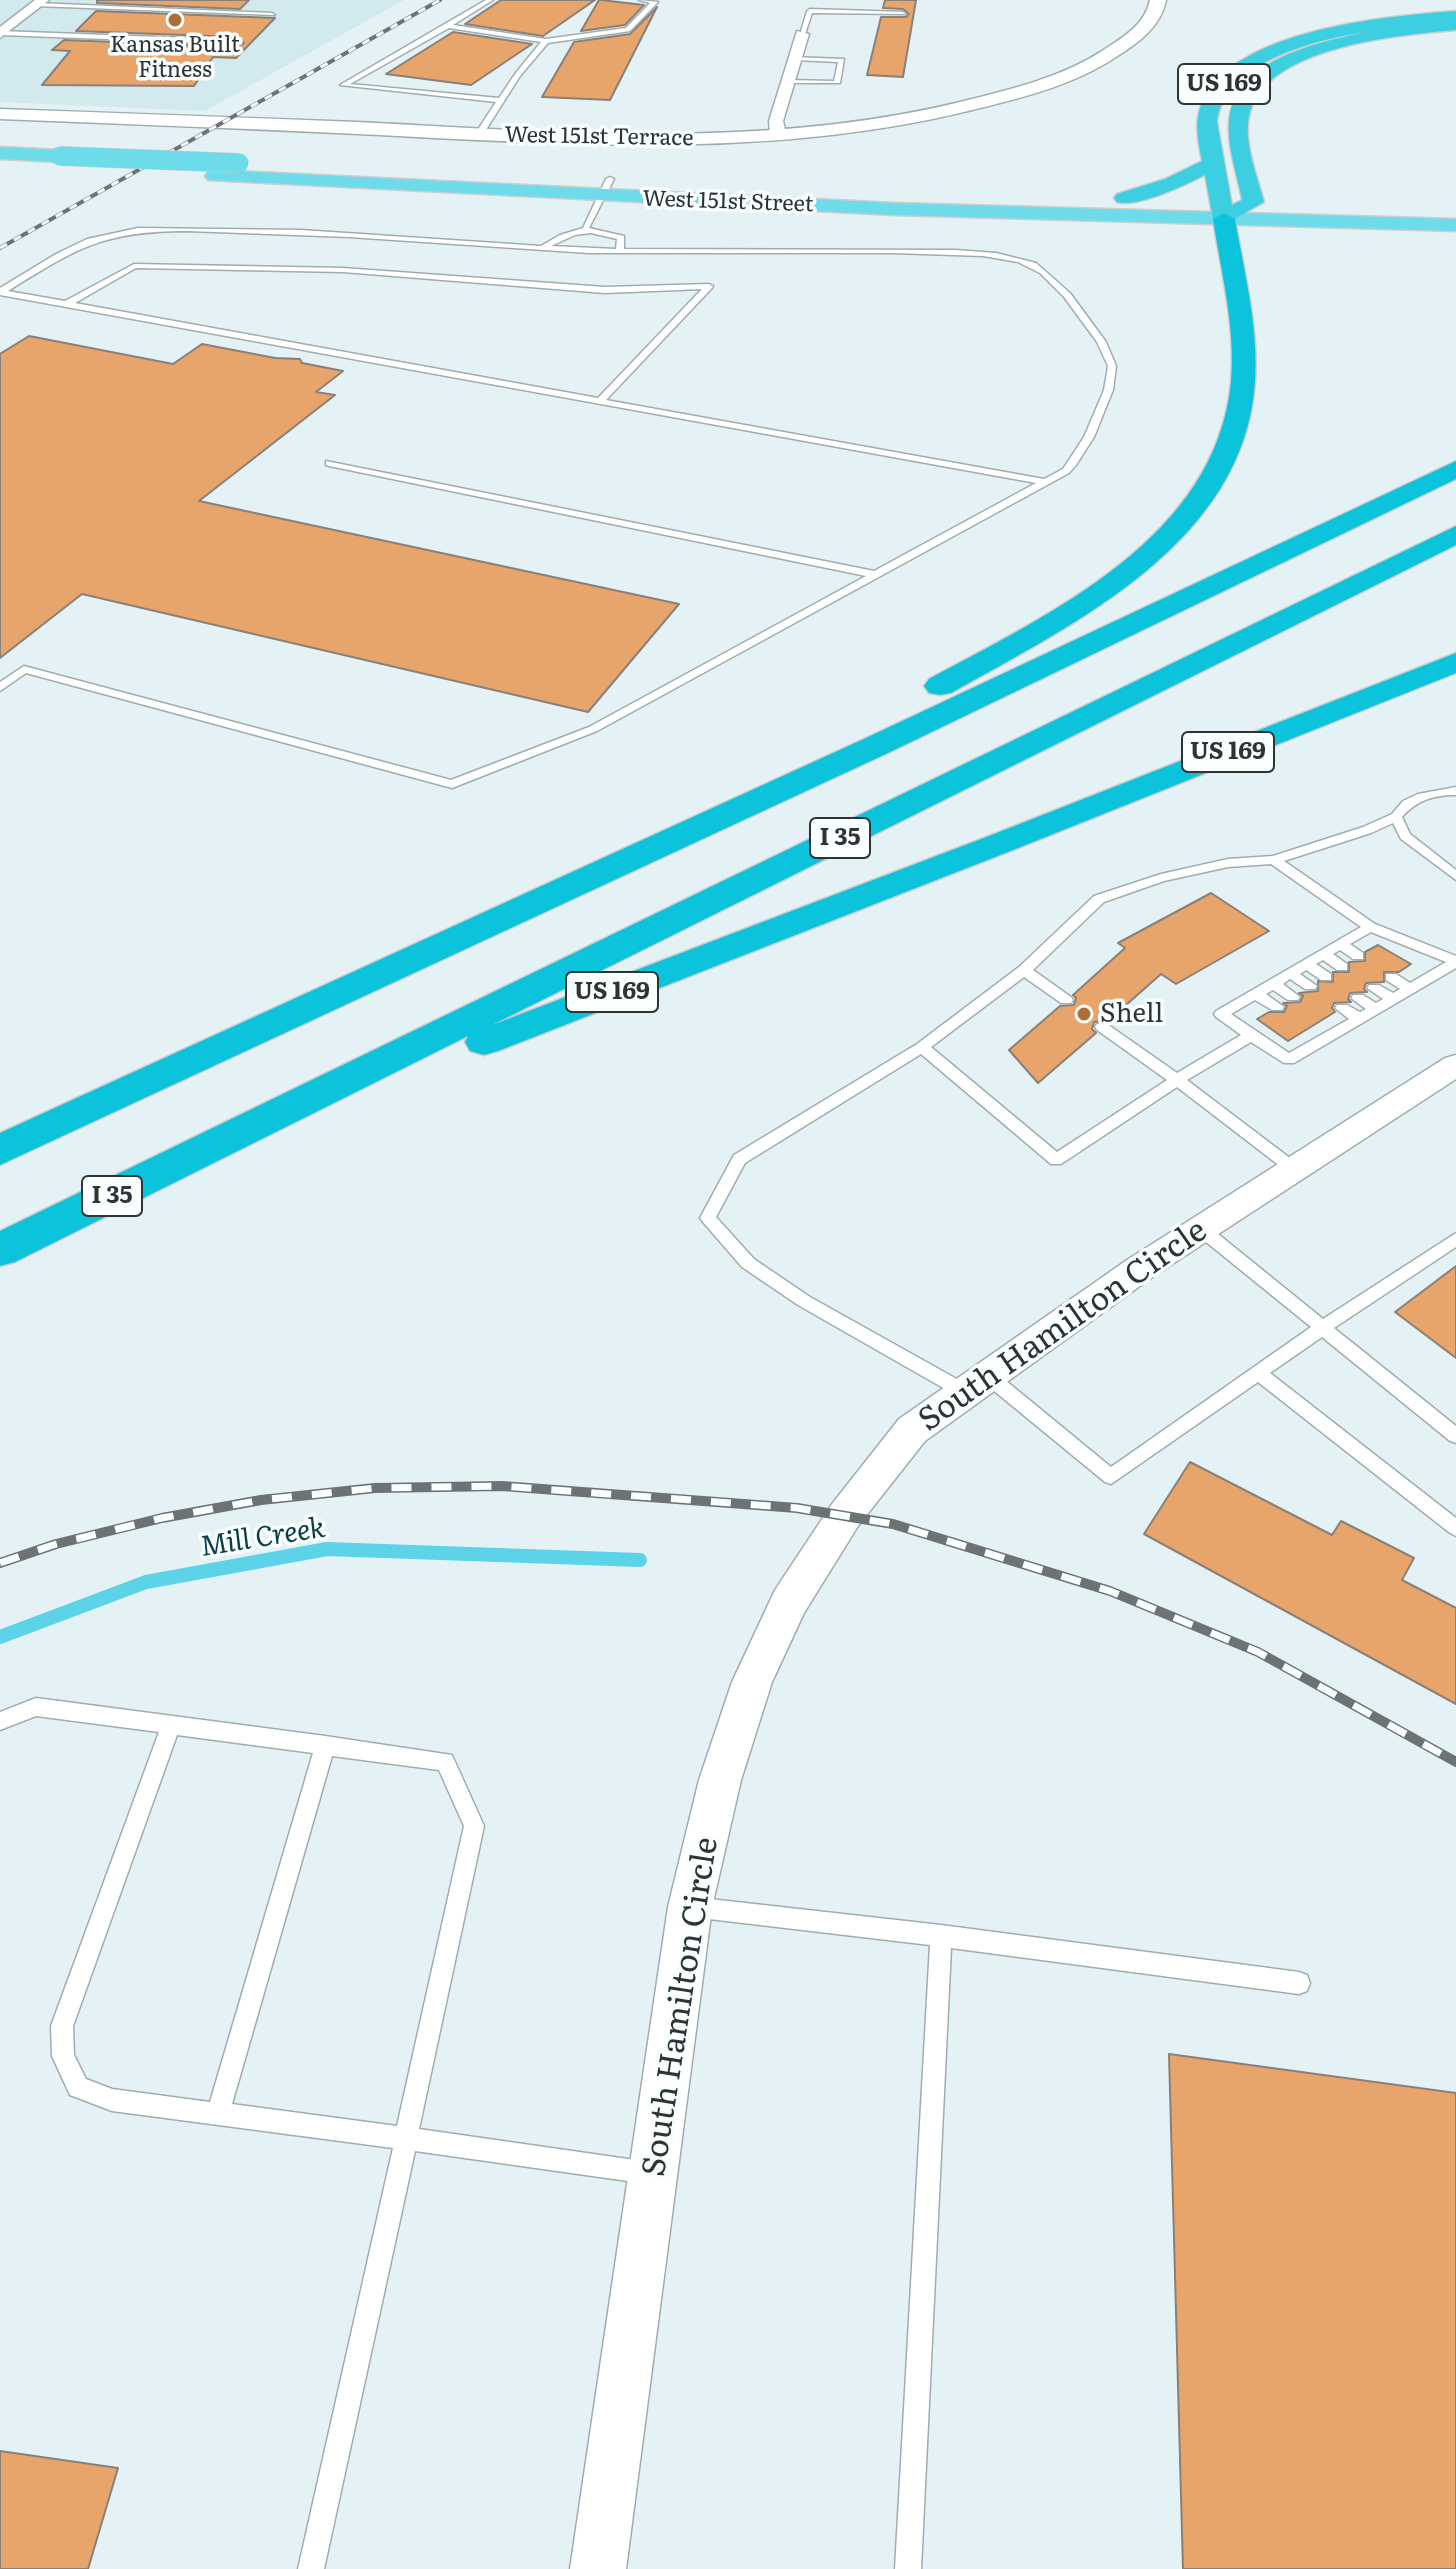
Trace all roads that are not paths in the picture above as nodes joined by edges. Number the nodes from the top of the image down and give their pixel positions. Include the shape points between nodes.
1 (490, 0) edge
2 (642, 0) edge
3 (1158, 0) edge
4 (40, 2) edge
5 (903, 14) dead end
6 (272, 15) dead end
7 (1456, 16) edge
8 (1456, 25) edge
9 (448, 26) junction
10 (0, 34) edge
11 (802, 34) joint
12 (546, 41) junction
13 (238, 42) dead end
14 (795, 58) junction
15 (788, 82) junction
16 (501, 100) junction
17 (0, 114) edge
18 (479, 134) junction
19 (778, 134) junction
20 (0, 153) edge
21 (1214, 163) junction
22 (0, 167) edge
23 (605, 188) junction
24 (1124, 198) junction
25 (1253, 202) junction
26 (1456, 207) edge
27 (1222, 210) junction
28 (1456, 225) edge
29 (586, 227) junction
30 (542, 248) junction
31 (620, 251) junction
32 (67, 304) junction
33 (600, 401) junction
34 (329, 463) dead end
35 (1456, 469) edge
36 (1044, 482) junction
37 (1456, 534) edge
38 (876, 575) junction
39 (1456, 662) edge
40 (0, 688) edge
41 (878, 745) junction
42 (1456, 791) edge
43 (1396, 817) junction
44 (1274, 860) junction
45 (1456, 876) edge
46 (1370, 927) junction
47 (1340, 944) junction
48 (1323, 954) junction
49 (1358, 956) dead end
50 (1456, 962) edge
51 (1306, 964) junction
52 (1342, 967) dead end
53 (1024, 970) junction
54 (1290, 973) junction
55 (1326, 977) dead end
56 (1391, 977) dead end
57 (1273, 983) junction
58 (1310, 986) dead end
59 (1374, 988) dead end
60 (1410, 989) junction
61 (1256, 994) junction
62 (1293, 997) dead end
63 (1358, 998) dead end
64 (1393, 999) junction
65 (1066, 1000) dead end
66 (1277, 1007) dead end
67 (1342, 1008) dead end
68 (1376, 1009) junction
69 (1325, 1018) dead end
70 (1360, 1019) junction
71 (1102, 1027) dead end
72 (1308, 1029) dead end
73 (1342, 1029) junction
74 (1251, 1035) junction
75 (1324, 1040) junction
76 (922, 1047) junction
77 (1456, 1065) edge
78 (1177, 1080) junction
79 (224, 1142) junction
80 (0, 1150) edge
81 (1294, 1169) junction
82 (1201, 1229) junction
83 (1456, 1239) edge
84 (0, 1250) edge
85 (1322, 1328) junction
86 (1258, 1373) junction
87 (976, 1384) junction
88 (1456, 1436) edge
89 (1456, 1528) edge
90 (0, 1721) edge
91 (171, 1725) junction
92 (325, 1745) junction
93 (690, 1907) junction
94 (941, 1936) junction
95 (1299, 1983) dead end
96 (218, 2114) junction
97 (406, 2138) junction
98 (654, 2174) junction
99 (311, 2569) edge
100 (598, 2569) edge
101 (908, 2569) edge

1 - 9 lane
2 - 12 lane via 655,2 628,30
3 - 19 street, West 151st Terrace via 1140,33 1096,64 1038,87 868,126
4 - 6 lane
4 - 10 street
5 - 11 lane via 810,11
7 - 21 highway, US 169 via 1315,37 1248,65 1225,82 1212,103 1208,128
8 - 25 highway via 1329,46 1259,80 1239,115
9 - 12 lane
9 - 16 lane via 343,85
10 - 13 lane
11 - 14 street
12 - 16 lane
14 - 15 street
14 - 15 lane via 842,60 837,83
15 - 19 street via 776,121
16 - 18 lane
17 - 18 street, West 151st Terrace
18 - 19 street, West 151st Terrace via 672,141
20 - 23 main road, West 151st Street, bridge
21 - 24 highway
21 - 27 highway, US 169
22 - 23 main road, West 151st Street
23 - 24 main road, West 151st Street
23 - 27 main road, West 151st Street
23 - 29 lane
24 - 27 main road, West 151st Street
25 - 26 main road
25 - 27 highway
27 - 28 main road, West 151st Street
27 - 41 highway, US 169 via 1242,341 1243,383 1235,434 1207,488 1128,574 923,696
29 - 30 lane
29 - 31 lane via 621,238
30 - 31 lane
30 - 32 lane via 339,232 158,229 122,232 82,244 0,292
31 - 36 lane via 857,249 969,254 1005,257 1048,273 1109,354 1113,367 1079,459
32 - 33 lane
32 - 33 lane via 134,266 343,270 605,290 709,286
33 - 36 lane
34 - 38 lane
35 - 41 highway, I 35
36 - 38 lane
37 - 79 highway, I 35
38 - 40 lane via 593,729 452,784 24,669
39 - 79 highway, US 169
41 - 80 highway, I 35
42 - 43 lane via 1406,802
43 - 44 lane
43 - 45 lane via 1405,836
44 - 46 lane
44 - 53 lane via 1228,863 1099,899
46 - 47 lane
46 - 50 lane
47 - 48 lane
47 - 49 lane
48 - 51 lane
48 - 52 lane
50 - 60 lane
51 - 54 lane
51 - 55 lane
53 - 65 lane
53 - 76 lane
54 - 57 lane
54 - 58 lane
56 - 60 lane
57 - 61 lane
57 - 62 lane
59 - 64 lane
60 - 64 lane
61 - 66 lane
61 - 74 lane via 1221,1014
63 - 68 lane
64 - 68 lane
67 - 70 lane
68 - 70 lane
69 - 73 lane
70 - 73 lane
71 - 78 lane
72 - 75 lane
73 - 75 lane
74 - 75 lane via 1289,1060
74 - 78 lane
76 - 78 lane via 1056,1160
76 - 87 lane via 739,1159 708,1218 748,1263 804,1301
77 - 81 street, South Hamilton Circle
78 - 81 lane
79 - 84 highway, I 35
81 - 82 street, South Hamilton Circle
82 - 85 lane
82 - 87 street, South Hamilton Circle
83 - 85 lane
85 - 86 lane
85 - 88 lane
86 - 87 lane via 1111,1477
86 - 89 lane
87 - 93 street, South Hamilton Circle via 912,1430 845,1515 789,1602 752,1682 720,1780
90 - 91 lane via 36,1707
91 - 92 lane
91 - 96 lane via 62,2026 63,2056 78,2087 112,2100
92 - 96 lane
92 - 97 lane via 445,1762 474,1826
93 - 94 lane
93 - 98 street, South Hamilton Circle
94 - 95 lane
94 - 101 lane
96 - 97 lane
97 - 98 lane
97 - 99 lane
98 - 100 street, South Hamilton Circle

